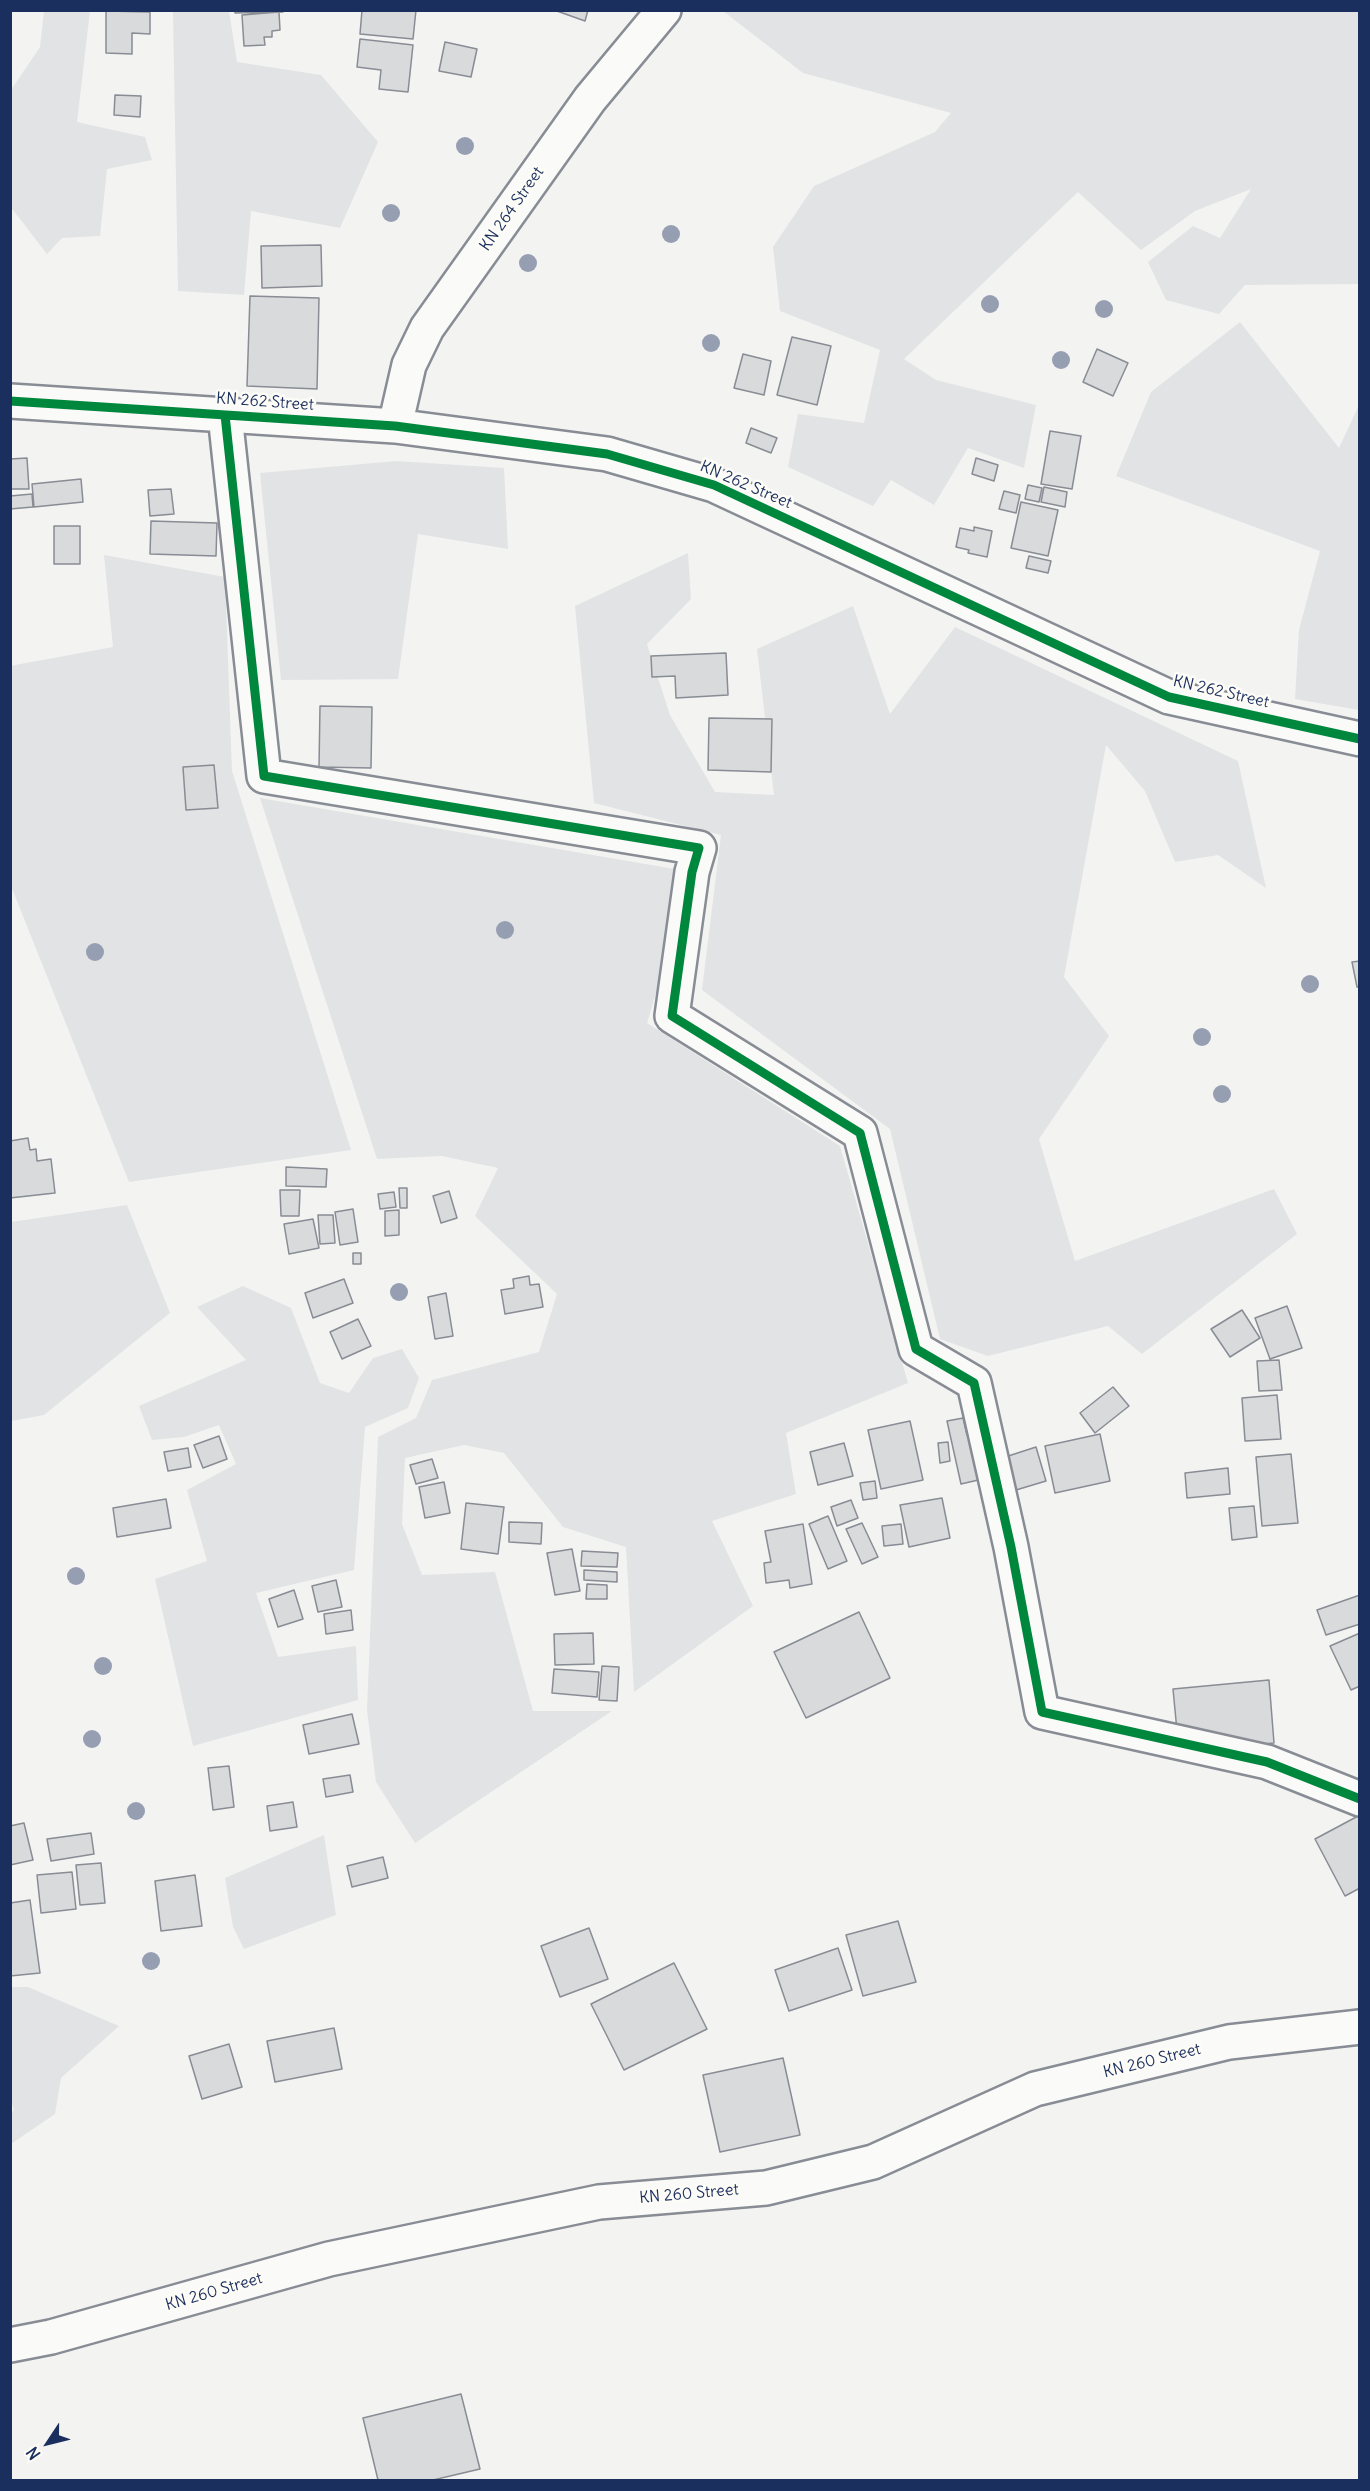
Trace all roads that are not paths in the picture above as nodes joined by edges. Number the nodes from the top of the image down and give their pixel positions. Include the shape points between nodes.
1 (664, 10) edge
2 (10, 400) edge
3 (225, 415) junction
4 (395, 426) junction
5 (1359, 739) edge
6 (1359, 1799) edge
7 (1359, 2027) edge
8 (10, 2345) edge

1 - 4 street, KN 264 Street via 590,99 428,328 409,365
2 - 3 street, KN 262 Street
3 - 4 street, KN 262 Street
3 - 6 street via 264,776 699,848 692,872 672,1016 860,1133 916,1349 974,1383 1011,1547 1041,1712 1268,1762
4 - 5 street, KN 262 Street via 607,454 714,485 1169,697
7 - 8 street, KN 260 Street via 1229,2042 1035,2089 873,2162 766,2188 599,2202 329,2259

